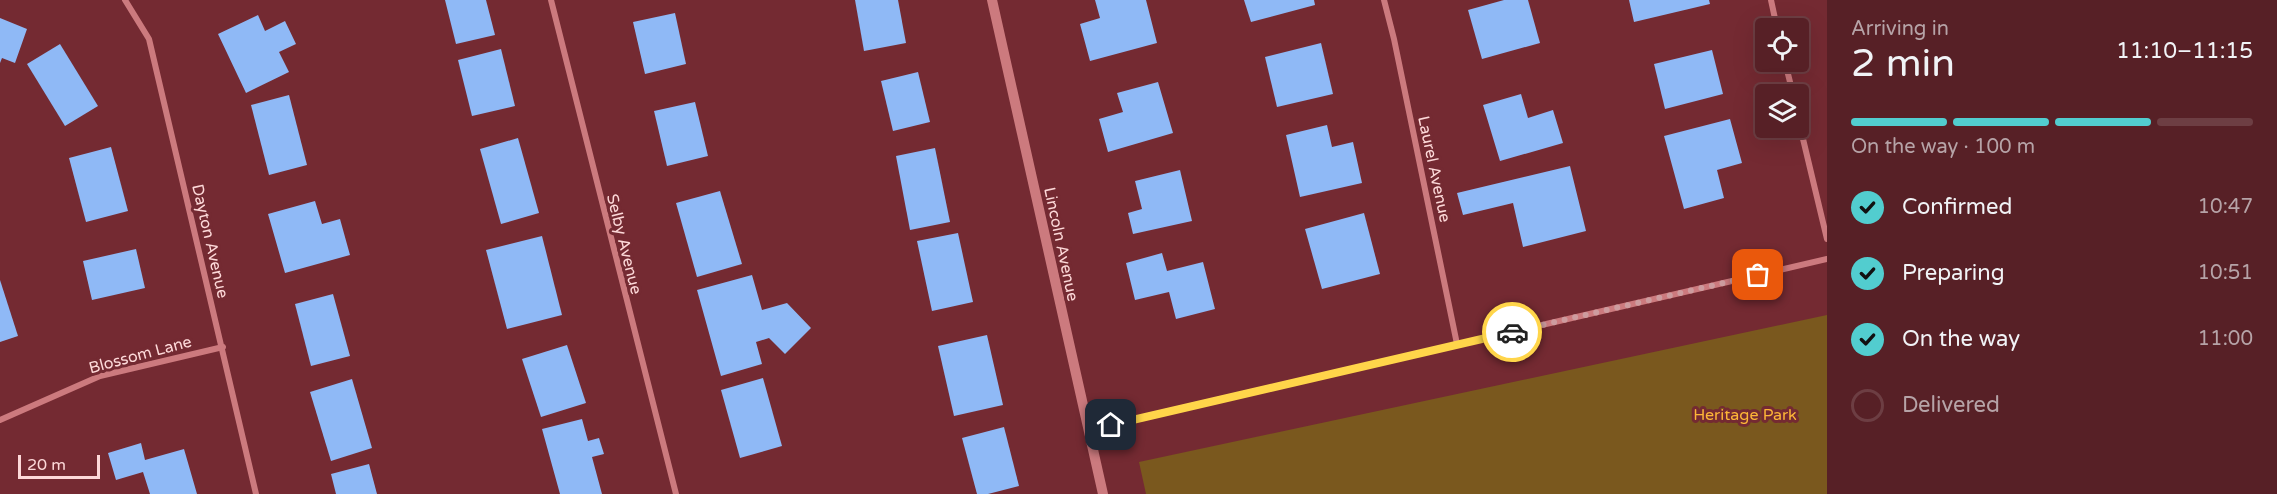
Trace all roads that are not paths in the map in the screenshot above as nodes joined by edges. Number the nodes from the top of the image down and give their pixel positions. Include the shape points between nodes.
1 (125, 0) edge
2 (551, 0) edge
3 (992, 0) edge
4 (1384, 0) edge
5 (1771, 0) edge
6 (1776, 18) edge
7 (1803, 138) edge
8 (1827, 239) edge
9 (1827, 259) edge
10 (1457, 344) junction
11 (223, 347) junction
12 (0, 420) edge
13 (1088, 430) junction
14 (256, 494) edge
15 (676, 494) edge
16 (1103, 494) edge

1 - 11 street, Dayton Avenue via 149,39
2 - 15 street, Selby Avenue
3 - 13 street, Lincoln Avenue
4 - 10 street, Laurel Avenue
5 - 6 street
7 - 8 street
9 - 10 street
10 - 13 street
11 - 12 street, Blossom Lane via 100,376
11 - 14 street, Dayton Avenue
13 - 16 street, Lincoln Avenue

